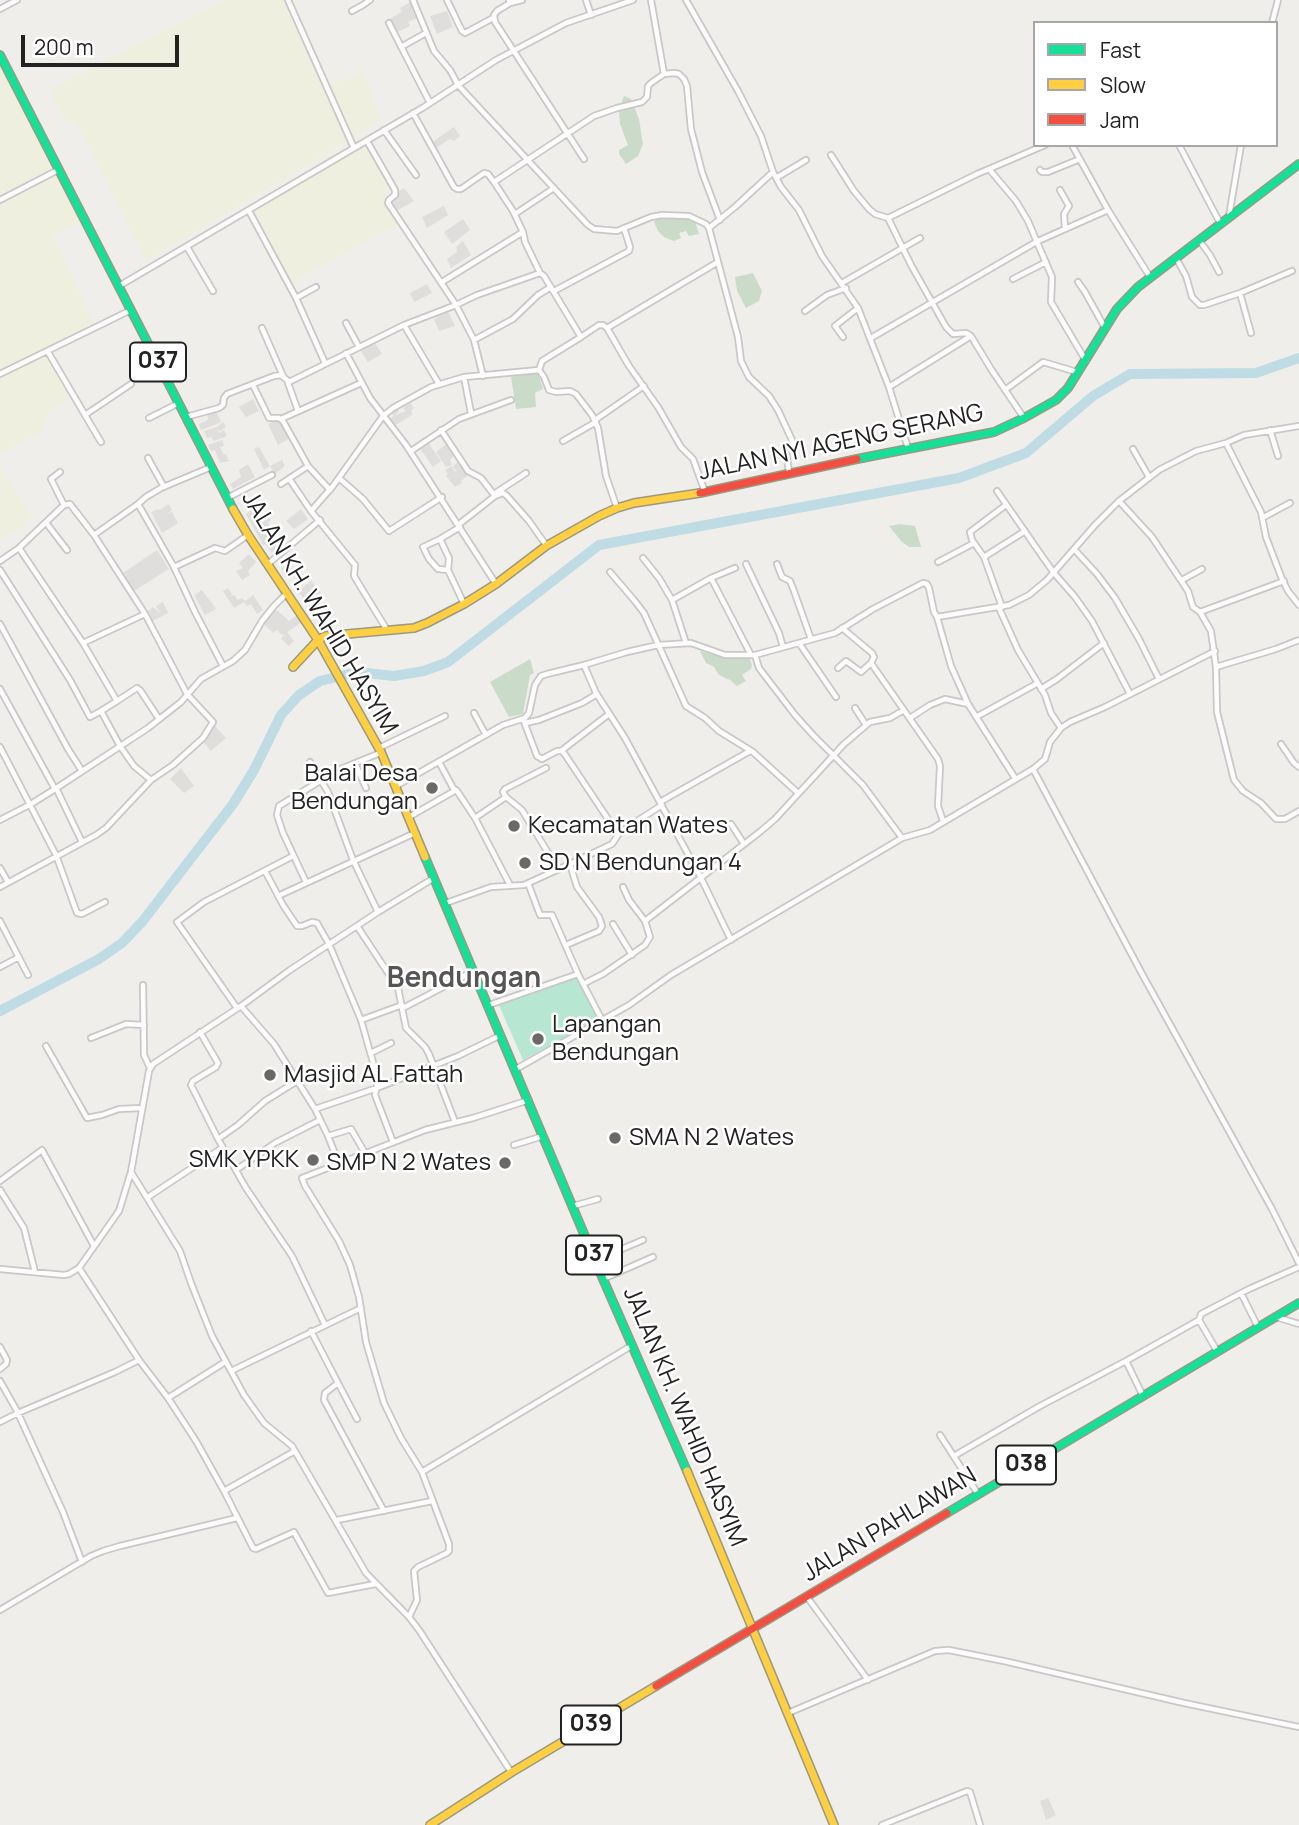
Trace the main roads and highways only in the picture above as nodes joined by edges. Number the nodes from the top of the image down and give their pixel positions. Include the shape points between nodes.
1 (0, 55) edge
2 (1299, 164) edge
3 (318, 640) junction
4 (293, 667) dead end
5 (1299, 1303) edge
6 (754, 1629) junction
7 (429, 1825) edge
8 (834, 1825) edge

1 - 3 main road, JALAN KH. WAHID HASYIM / 037 via 227,498
2 - 3 main road, JALAN NYI AGENG SERANG via 1128,296 1063,394 1024,418 993,432 617,508 546,546 464,604 414,628
3 - 4 main road
3 - 6 main road, JALAN KH. WAHID HASYIM / 037 via 396,786
5 - 6 main road, JALAN PAHLAWAN / 038 via 976,1490
6 - 7 main road, 039
6 - 8 main road, JALAN KH. WAHID HASYIM / 037 via 796,1710

